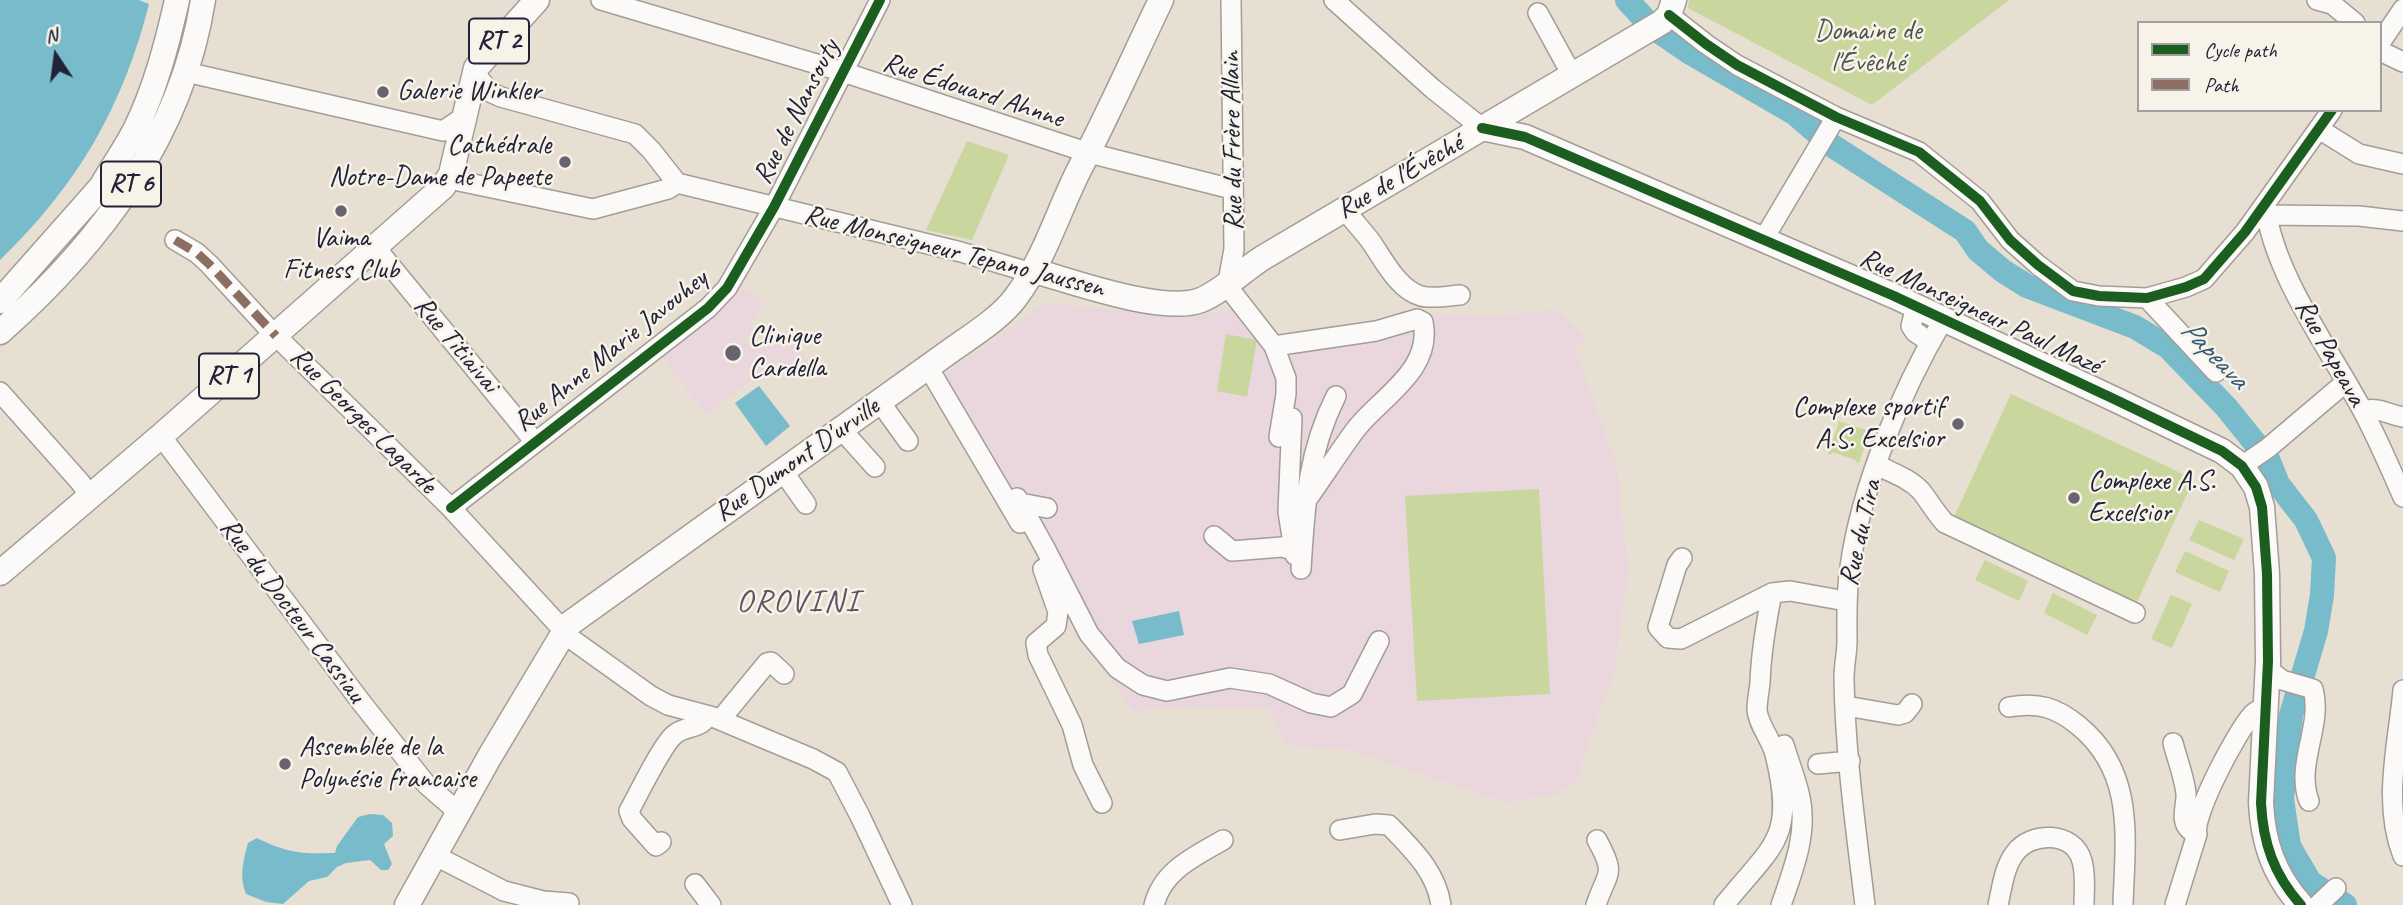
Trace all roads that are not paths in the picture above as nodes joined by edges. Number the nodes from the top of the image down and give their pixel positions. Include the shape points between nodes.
1 (177, 0) edge
2 (203, 0) edge
3 (537, 0) edge
4 (601, 0) edge
5 (880, 0) edge
6 (1161, 0) edge
7 (1231, 0) edge
8 (1334, 0) edge
9 (2317, 0) edge
10 (2403, 9) edge
11 (1538, 13) dead end
12 (1663, 17) edge
13 (2353, 21) edge
14 (2382, 40) edge
15 (2382, 52) edge
16 (2403, 62) edge
17 (186, 72) junction
18 (474, 72) junction
19 (841, 72) junction
20 (1572, 75) junction
21 (2331, 112) edge
22 (1482, 128) junction
23 (2319, 129) junction
24 (1828, 131) junction
25 (454, 144) junction
26 (1089, 153) junction
27 (2403, 164) edge
28 (677, 183) junction
29 (1232, 189) junction
30 (774, 207) junction
31 (1344, 209) junction
32 (2266, 210) junction
33 (2403, 221) edge
34 (175, 240) dead end
35 (1763, 240) junction
36 (376, 248) junction
37 (1032, 273) junction
38 (1228, 282) junction
39 (1460, 295) dead end
40 (2147, 298) junction
41 (0, 301) edge
42 (1916, 307) junction
43 (1943, 320) junction
44 (0, 332) edge
45 (276, 336) junction
46 (1930, 342) junction
47 (1274, 346) junction
48 (931, 365) junction
49 (2216, 372) dead end
50 (2346, 382) junction
51 (0, 392) edge
52 (1286, 394) junction
53 (1336, 396) dead end
54 (880, 402) junction
55 (2362, 411) junction
56 (2403, 417) edge
57 (841, 429) junction
58 (161, 436) junction
59 (1279, 437) dead end
60 (908, 441) dead end
61 (535, 442) junction
62 (2246, 463) junction
63 (1877, 465) junction
64 (875, 467) dead end
65 (782, 470) junction
66 (90, 495) junction
67 (2403, 497) edge
68 (1306, 501) junction
69 (1020, 503) junction
70 (806, 504) dead end
71 (453, 507) junction
72 (1047, 508) dead end
73 (1214, 536) dead end
74 (1292, 550) junction
75 (1682, 558) dead end
76 (0, 573) edge
77 (1772, 593) junction
78 (1846, 601) junction
79 (2135, 613) dead end
80 (565, 630) junction
81 (1379, 641) dead end
82 (784, 674) dead end
83 (2267, 688) junction
84 (2403, 690) edge
85 (1912, 704) dead end
86 (1846, 706) junction
87 (2009, 707) dead end
88 (1757, 712) junction
89 (713, 718) junction
90 (2173, 743) dead end
91 (1850, 761) junction
92 (1818, 764) dead end
93 (2309, 801) dead end
94 (1102, 803) dead end
95 (458, 812) junction
96 (2195, 826) junction
97 (1340, 830) dead end
98 (1223, 839) dead end
99 (1597, 840) dead end
100 (661, 842) dead end
101 (434, 855) junction
102 (2403, 856) edge
103 (695, 884) dead end
104 (2320, 899) edge
105 (574, 904) edge
106 (407, 905) edge
107 (711, 905) edge
108 (902, 905) edge
109 (1154, 905) edge
110 (1441, 905) edge
111 (1596, 905) edge
112 (1724, 905) edge
113 (1781, 905) edge
114 (1865, 905) edge
115 (1998, 905) edge
116 (2084, 905) edge
117 (2123, 905) edge
118 (2175, 905) edge

1 - 41 main road, RT 6 via 160,67 116,162 101,187
2 - 17 main road, RT 6
3 - 18 main road, RT 2
4 - 19 street, Rue Édouard Ahnne
5 - 19 street, Rue de Nansouty
6 - 26 main road, Rue Dumont D'urville
7 - 29 street, Rue du Frère Allain
8 - 22 street
9 - 13 street via 2332,4
10 - 14 street
11 - 20 street
12 - 20 main road, Rue de l'Évêché
12 - 24 street
15 - 16 street
17 - 25 street
17 - 44 main road, RT 6 via 146,161 116,208 71,264
18 - 25 main road, RT 2
18 - 28 street via 490,93 635,134
19 - 26 street, Rue Édouard Ahnne
19 - 30 street, Rue de Nansouty
20 - 22 main road, Rue de l'Évêché
21 - 23 street
22 - 31 main road, Rue de l'Évêché
22 - 35 main road, Rue Monseigneur Paul Mazé via 1532,140
23 - 27 street via 2358,154
23 - 32 street
24 - 35 street
24 - 40 street via 1919,152 1980,201 2010,240 2073,291
25 - 28 street via 593,209
25 - 36 main road, RT 1 via 443,187
26 - 29 street, Rue Édouard Ahnne
26 - 37 main road, Rue Dumont D'urville
28 - 30 street, Rue Monseigneur Tepano Jaussen
29 - 38 street, Rue du Frère Allain via 1234,250
30 - 37 street, Rue Monseigneur Tepano Jaussen
30 - 61 street, Rue Anne Marie Javouhey via 721,296
31 - 38 main road, Rue de l'Évêché
31 - 39 street via 1414,293 1425,297
32 - 33 street
32 - 40 street via 2204,279
32 - 50 street, Rue Papeava via 2291,283
34 - 45 street, Rue Georges Lagarde via 209,264
35 - 42 main road, Rue Monseigneur Paul Mazé
36 - 45 main road, RT 1
36 - 61 street, Rue Titiaivai
37 - 38 main road, Rue Monseigneur Tepano Jaussen via 1174,304 1200,300
37 - 48 main road, Rue Dumont D'urville via 1016,298 989,323
38 - 47 street via 1233,295
40 - 49 street
42 - 43 main road, Rue Monseigneur Paul Mazé
42 - 46 street via 1911,326
43 - 46 street, Rue du Tira
43 - 62 main road, Rue Monseigneur Paul Mazé
45 - 58 main road, RT 1
45 - 71 street, Rue Georges Lagarde
46 - 63 street, Rue du Tira
47 - 52 street via 1286,378
47 - 68 street via 1376,331 1417,319 1423,323 1420,355 1407,377 1357,428
48 - 54 main road, Rue Dumont D'urville
48 - 69 street
48 - 94 street via 1037,553 1058,612 1056,626 1036,643 1038,655
50 - 55 street, Rue Papeava
50 - 62 street
51 - 66 street
52 - 59 street
52 - 74 street via 1292,414 1288,512
53 - 68 street via 1318,436
54 - 57 main road, Rue Dumont D'urville
54 - 60 street
55 - 56 street via 2383,410
55 - 67 street, Rue Papeava
57 - 64 street
57 - 65 main road, Rue Dumont D'urville
58 - 66 main road, RT 1
58 - 95 street, Rue du Docteur Cassiau via 361,702 426,784
61 - 71 street, Rue Anne Marie Javouhey
62 - 83 main road, Rue Monseigneur Paul Mazé via 2262,507
63 - 78 street, Rue du Tira via 1858,523
63 - 79 street via 1922,492 1945,523
65 - 70 street
65 - 80 main road, Rue Dumont D'urville
66 - 76 main road, RT 1
68 - 74 street via 1301,569
69 - 72 street
69 - 81 street via 1089,634 1116,668 1143,685 1167,691 1230,678 1269,684 1331,707 1352,694
71 - 80 street, Rue Georges Lagarde
73 - 74 street via 1232,551
75 - 77 street via 1658,627 1668,638 1681,639
77 - 78 street via 1790,591
77 - 88 street via 1761,645
78 - 86 street, Rue du Tira
80 - 89 street, Rue Georges Lagarde via 651,696
80 - 95 main road, Rue Dumont D'urville
82 - 89 street via 767,663
83 - 93 street via 2282,680 2313,689 2316,702 2304,787
83 - 96 street via 2229,750
83 - 104 main road, Rue Monseigneur Paul Mazé via 2260,803 2265,843 2278,875
84 - 102 street via 2392,793
85 - 86 street via 1898,715
86 - 91 street, Rue du Tira
87 - 117 street via 2030,704 2068,717 2106,757 2117,777 2125,815
88 - 112 street via 1778,767 1782,825 1759,867
88 - 113 street via 1782,737 1801,800 1801,843
89 - 100 street via 673,737 629,811 656,845
89 - 108 street, Rue Georges Lagarde via 837,772
90 - 96 street via 2186,793 2184,819 2188,830
91 - 92 street
91 - 114 street, Rue du Tira
95 - 101 main road, Rue Dumont D'urville
96 - 118 street via 2197,834
97 - 110 street via 1389,825 1431,872
98 - 109 street via 1181,865 1158,889
99 - 111 street via 1610,874
101 - 105 street via 504,891
101 - 106 main road, Rue Dumont D'urville
103 - 107 street
115 - 116 street via 2014,853 2034,838 2047,837 2059,838 2082,860

